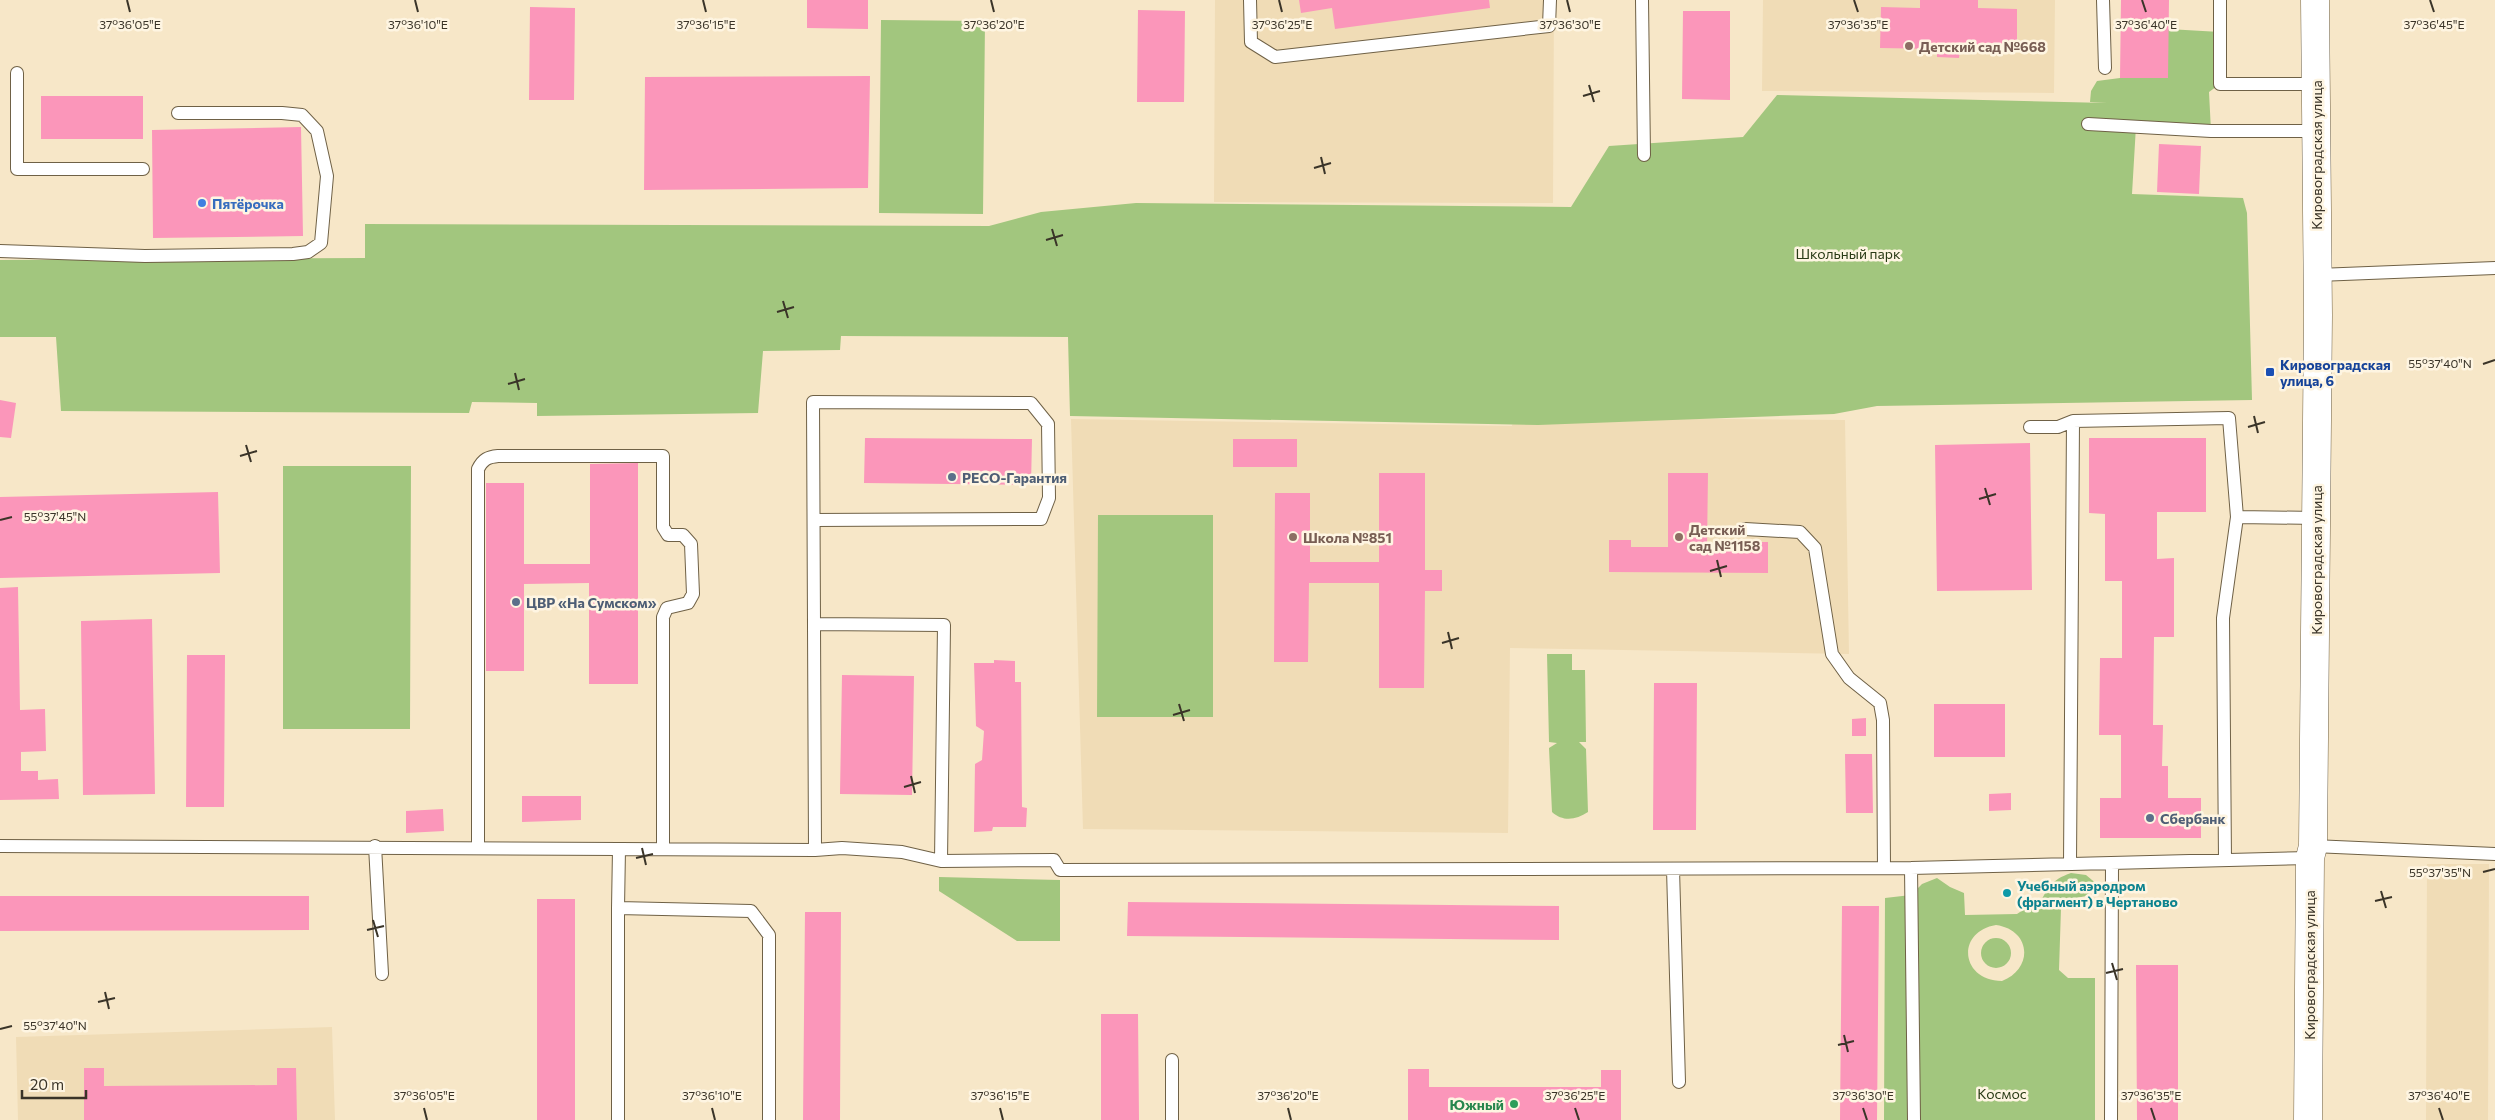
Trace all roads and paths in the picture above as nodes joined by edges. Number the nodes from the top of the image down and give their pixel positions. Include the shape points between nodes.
1 (1250, 0) edge
2 (1550, 0) edge
3 (1642, 0) edge
4 (2103, 0) edge
5 (2220, 0) edge
6 (2315, 0) edge
7 (2105, 68) dead end
8 (17, 73) dead end
9 (2316, 84) junction
10 (178, 113) dead end
11 (2088, 124) dead end
12 (2316, 131) junction
13 (1644, 155) dead end
14 (143, 169) dead end
15 (0, 251) edge
16 (2495, 268) edge
17 (2318, 275) junction
18 (2073, 420) junction
19 (2030, 427) dead end
20 (2237, 516) junction
21 (2317, 518) junction
22 (814, 520) junction
23 (1745, 529) dead end
24 (815, 624) junction
25 (0, 846) edge
26 (375, 846) junction
27 (478, 847) junction
28 (663, 848) junction
29 (619, 849) junction
30 (815, 850) junction
31 (2312, 852) junction
32 (2495, 854) edge
33 (2225, 860) junction
34 (941, 861) junction
35 (2070, 864) junction
36 (2112, 864) junction
37 (1884, 867) junction
38 (1911, 868) junction
39 (1673, 869) junction
40 (618, 908) junction
41 (382, 974) dead end
42 (1172, 1060) dead end
43 (1679, 1082) dead end
44 (618, 1120) edge
45 (769, 1120) edge
46 (1172, 1120) edge
47 (1914, 1120) edge
48 (2110, 1120) edge
49 (2308, 1120) edge

1 - 2 lane via 1251,42 1275,57 1549,26
3 - 13 lane
4 - 7 lane
5 - 9 lane via 2220,84
6 - 9 street, Кировоградская улица
8 - 14 lane via 17,169
9 - 12 street, Кировоградская улица
10 - 15 lane via 302,114 317,131 327,176 321,243 308,252 293,254 145,256
11 - 12 lane via 2211,131
12 - 17 street, Кировоградская улица
16 - 17 lane
17 - 21 street, Кировоградская улица
18 - 19 lane via 2058,427
18 - 20 lane via 2229,418
18 - 35 lane
20 - 21 lane
20 - 33 lane via 2223,618
21 - 31 street, Кировоградская улица
22 - 22 lane via 813,402 1031,403 1048,424 1049,498 1041,519
22 - 24 lane
23 - 37 lane via 1800,532 1815,548 1832,654 1849,678 1880,703 1883,720
24 - 30 lane
24 - 34 lane via 944,625
25 - 26 lane
26 - 27 lane
26 - 41 lane
27 - 28 lane via 478,469 488,457 498,456 663,456 663,527 668,535 683,536 691,544 693,594 688,603 667,608 663,617
27 - 29 lane
28 - 29 lane
28 - 30 lane
29 - 40 lane
30 - 34 lane via 842,848 902,852
31 - 32 lane
31 - 33 lane
31 - 49 street, Кировоградская улица
33 - 36 lane
34 - 39 lane via 1054,860 1060,870
35 - 36 lane
35 - 38 lane
36 - 48 lane
37 - 38 lane
37 - 39 lane
38 - 47 lane
39 - 43 lane
40 - 44 lane
40 - 45 lane via 751,911 768,935
42 - 46 lane

